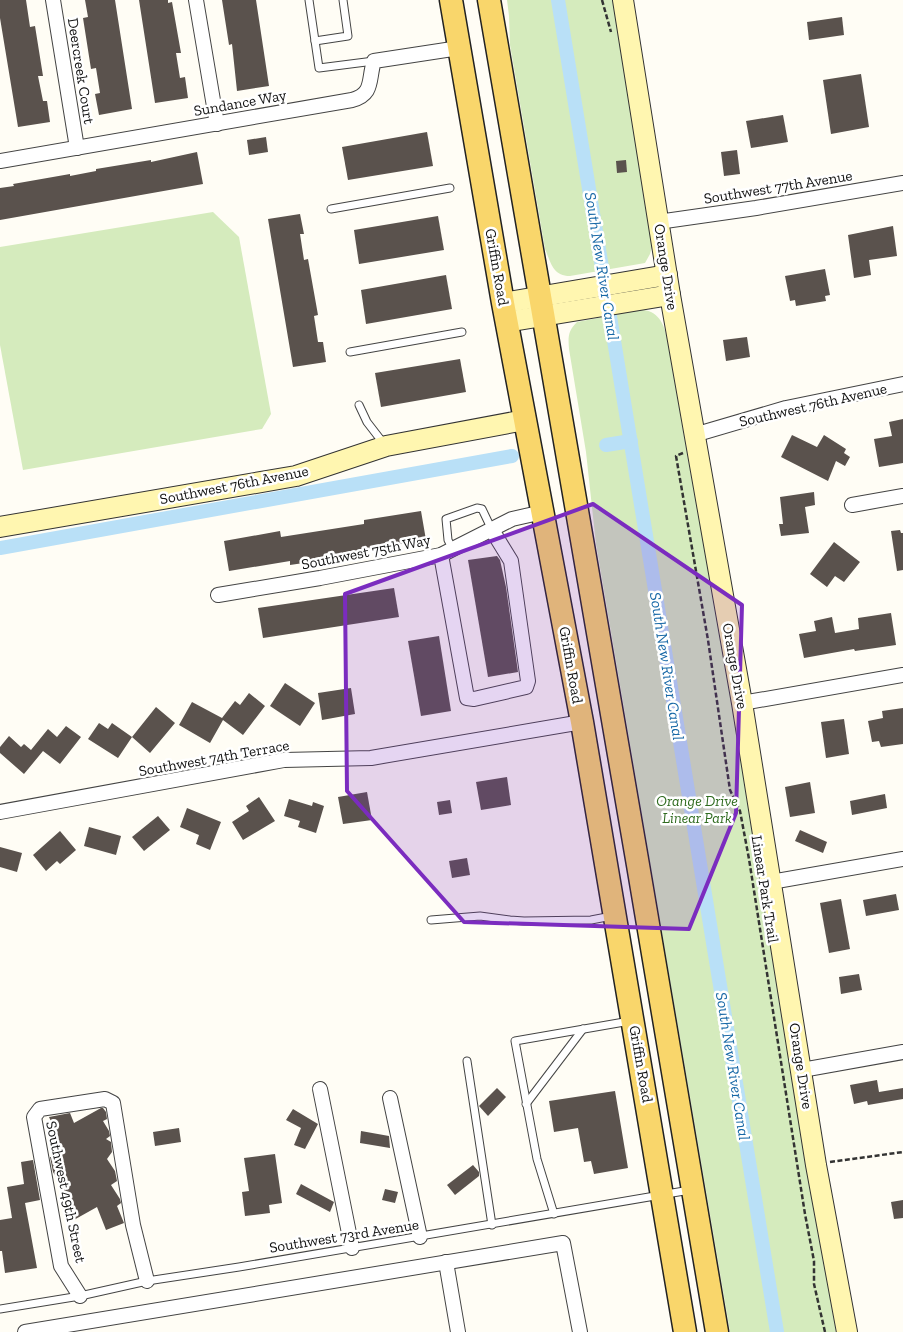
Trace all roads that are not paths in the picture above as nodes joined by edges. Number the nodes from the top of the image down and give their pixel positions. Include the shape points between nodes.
1 (54, 0) edge
2 (196, 0) edge
3 (309, 0) edge
4 (343, 0) edge
5 (450, 0) edge
6 (489, 0) edge
7 (623, 0) edge
8 (315, 41) junction
9 (459, 48) junction
10 (374, 61) junction
11 (217, 124) junction
12 (77, 148) junction
13 (0, 161) edge
14 (903, 183) edge
15 (450, 188) dead end
16 (331, 209) dead end
17 (658, 222) junction
18 (667, 275) junction
19 (670, 295) junction
20 (542, 306) junction
21 (504, 313) junction
22 (462, 332) dead end
23 (350, 352) dead end
24 (903, 384) edge
25 (359, 405) dead end
26 (525, 420) junction
27 (694, 435) junction
28 (386, 446) junction
29 (903, 496) edge
30 (852, 505) dead end
31 (543, 512) junction
32 (0, 527) edge
33 (492, 530) junction
34 (446, 551) junction
35 (218, 595) dead end
36 (903, 676) edge
37 (574, 679) junction
38 (610, 700) junction
39 (742, 703) junction
40 (582, 722) junction
41 (619, 754) junction
42 (0, 812) edge
43 (903, 859) edge
44 (771, 882) junction
45 (616, 916) junction
46 (431, 920) dead end
47 (633, 1021) junction
48 (583, 1029) junction
49 (903, 1052) edge
50 (468, 1061) dead end
51 (802, 1070) junction
52 (320, 1089) dead end
53 (390, 1098) dead end
54 (526, 1104) junction
55 (693, 1190) junction
56 (663, 1195) junction
57 (554, 1214) junction
58 (492, 1225) junction
59 (420, 1237) junction
60 (352, 1248) junction
61 (446, 1262) junction
62 (147, 1281) junction
63 (80, 1296) junction
64 (0, 1309) edge
65 (25, 1332) edge
66 (458, 1332) edge
67 (580, 1332) edge
68 (685, 1332) edge
69 (717, 1332) edge
70 (847, 1332) edge

1 - 12 street, Deercreek Court
2 - 11 street
3 - 8 lane
4 - 8 lane via 348,36
5 - 9 main road, Griffin Road
6 - 20 main road, Griffin Road
7 - 17 street, Orange Drive
8 - 10 lane via 319,68
9 - 10 street
9 - 21 main road, Griffin Road
10 - 11 street, Sundance Way via 368,91 361,98
11 - 12 street, Sundance Way
12 - 13 street, Sundance Way
14 - 17 street, Southwest 77th Avenue
15 - 16 lane
17 - 18 street, Orange Drive
18 - 19 street, Orange Drive
18 - 20 street via 577,290
19 - 20 street via 581,310
19 - 27 street, Orange Drive
20 - 21 street
20 - 38 main road, Griffin Road
21 - 26 main road, Griffin Road
22 - 23 lane
24 - 27 street, Southwest 76th Avenue via 786,408
25 - 28 lane via 367,422
26 - 28 street, Southwest 76th Avenue
26 - 31 main road, Griffin Road
27 - 39 street, Orange Drive
28 - 32 street, Southwest 76th Avenue via 296,476
29 - 30 street
31 - 33 street, Southwest 75th Way via 512,519
31 - 37 main road, Griffin Road
33 - 34 street, Southwest 75th Way
33 - 34 lane via 482,509 446,519
33 - 34 street via 511,561 528,681 526,687 467,698
34 - 35 street, Southwest 75th Way via 320,578
36 - 39 street
37 - 38 main road via 594,696
37 - 40 main road, Griffin Road
38 - 41 main road, Griffin Road
39 - 44 street, Orange Drive
40 - 41 main road via 608,737
40 - 42 street, Southwest 74th Terrace via 371,758 284,760
40 - 45 main road, Griffin Road
41 - 55 main road, Griffin Road
43 - 44 street
44 - 51 street, Orange Drive
45 - 46 lane via 591,920 510,920 480,916
45 - 47 main road, Griffin Road
47 - 48 lane
47 - 56 main road, Griffin Road
48 - 54 lane
48 - 54 lane via 515,1041
49 - 51 street
50 - 58 lane
51 - 70 street, Orange Drive
52 - 60 street
53 - 59 street
54 - 57 lane via 537,1159
55 - 56 lane, Southwest 73rd Avenue
55 - 69 main road, Griffin Road
56 - 57 lane, Southwest 73rd Avenue
56 - 68 main road, Griffin Road
57 - 58 lane, Southwest 73rd Avenue
58 - 59 lane, Southwest 73rd Avenue
59 - 60 lane, Southwest 73rd Avenue
60 - 62 lane, Southwest 73rd Avenue
61 - 65 street
61 - 66 street
61 - 67 street via 563,1243
62 - 63 lane, Southwest 73rd Avenue
62 - 63 street, Southwest 49th Street via 133,1225 113,1103 105,1099 40,1109 34,1117 61,1266
63 - 64 lane, Southwest 73rd Avenue

